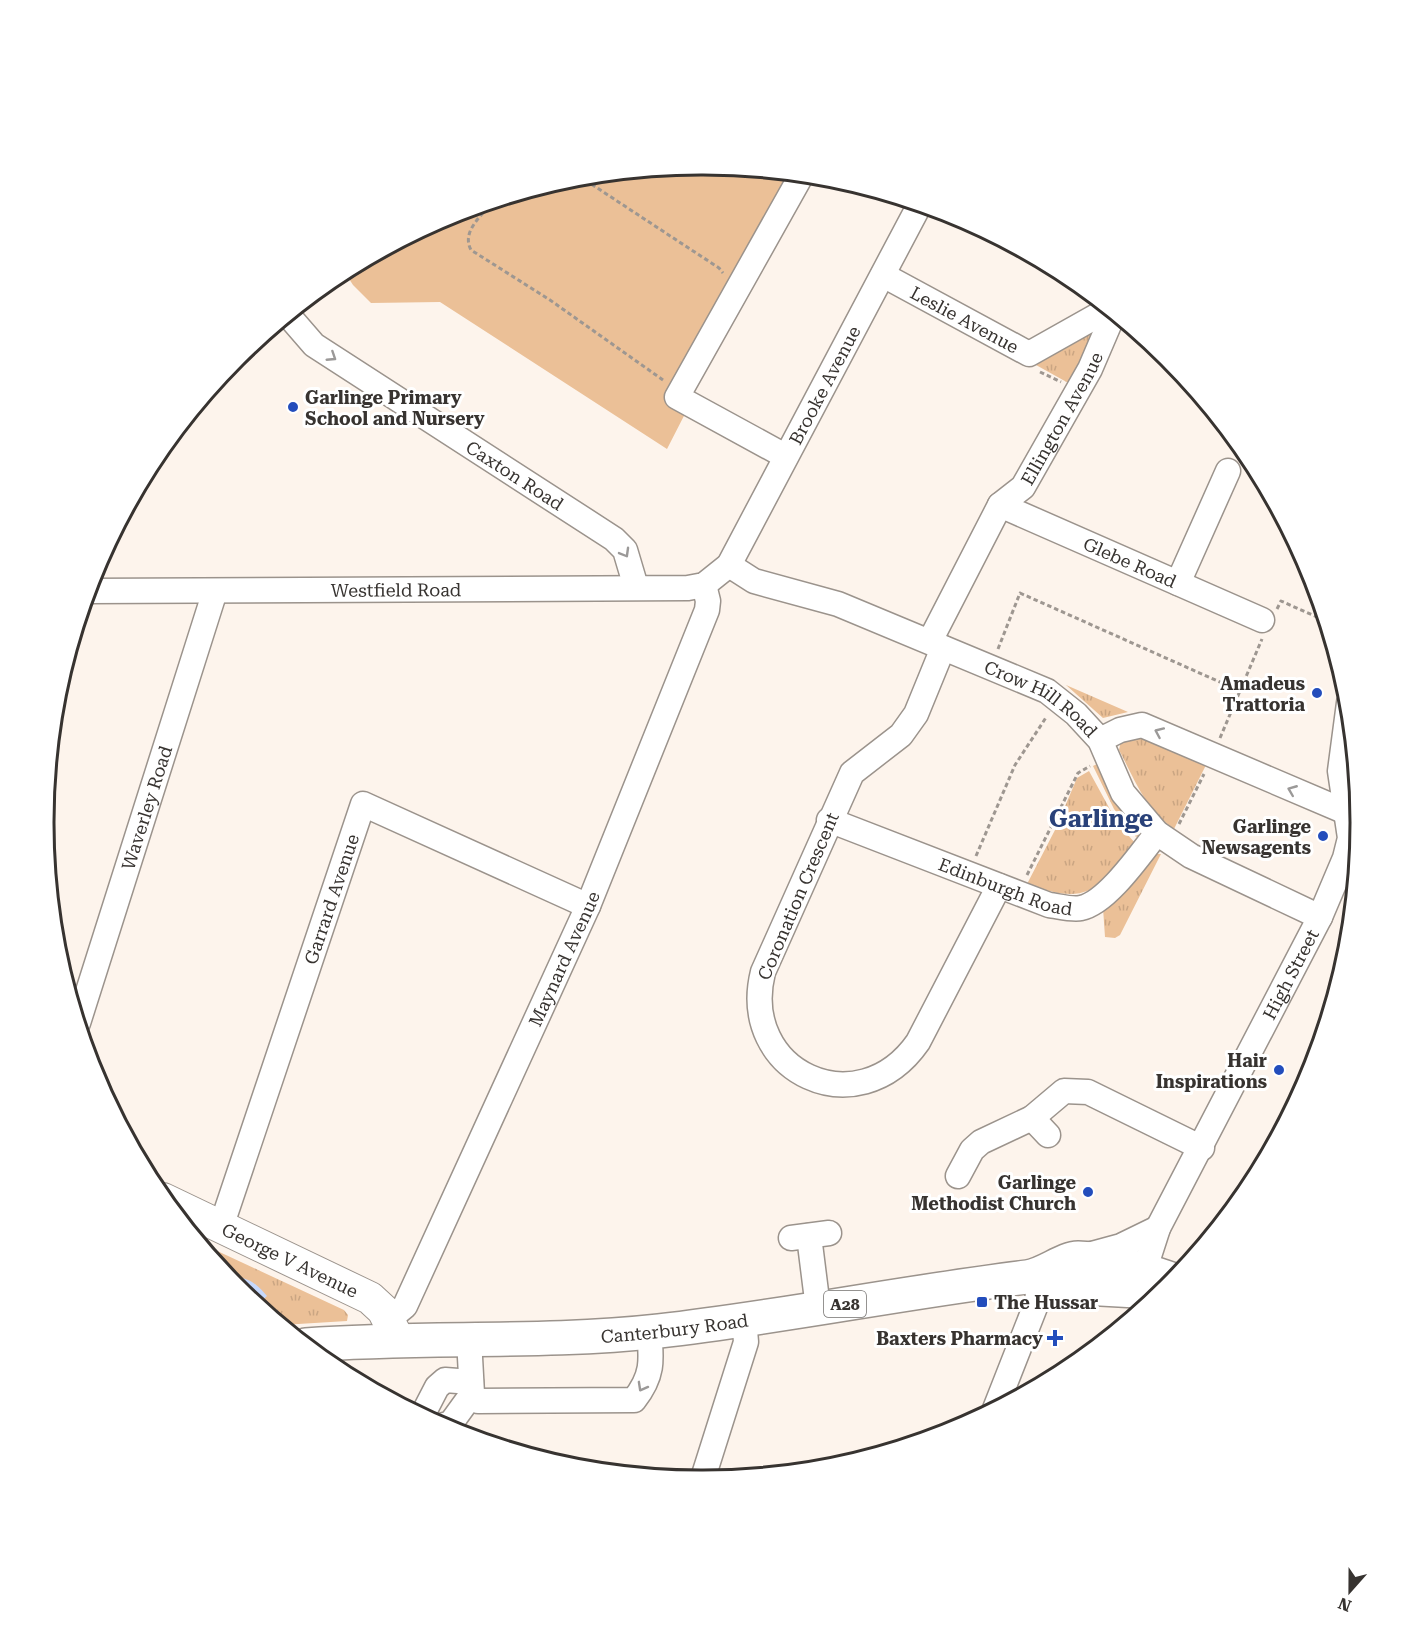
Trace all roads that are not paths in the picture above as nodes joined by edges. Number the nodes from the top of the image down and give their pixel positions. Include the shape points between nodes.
1 (797, 182) edge
2 (916, 211) edge
3 (883, 275) junction
4 (1102, 313) edge
5 (1111, 320) edge
6 (290, 323) edge
7 (785, 456) junction
8 (1228, 471) dead end
9 (1000, 505) junction
10 (729, 565) junction
11 (1178, 583) junction
12 (704, 585) junction
13 (636, 587) junction
14 (97, 591) edge
15 (215, 591) junction
16 (1266, 623) road end
17 (937, 644) junction
18 (1344, 739) edge
19 (1104, 748) junction
20 (1346, 812) junction
21 (830, 820) junction
22 (1350, 825) edge
23 (1164, 838) junction
24 (1349, 848) edge
25 (1009, 890) junction
26 (588, 906) junction
27 (1320, 917) junction
28 (82, 1010) edge
29 (1202, 1148) junction
30 (958, 1176) dead end
31 (181, 1208) edge
32 (221, 1227) junction
33 (1158, 1228) junction
34 (810, 1236) dead end
35 (1074, 1258) junction
36 (1040, 1275) junction
37 (1154, 1285) edge
38 (818, 1308) junction
39 (744, 1319) junction
40 (394, 1330) junction
41 (649, 1331) junction
42 (469, 1339) junction
43 (317, 1343) edge
44 (471, 1388) junction
45 (999, 1399) edge
46 (426, 1409) edge
47 (453, 1420) edge
48 (706, 1470) edge

1 - 7 street via 670,388
2 - 3 street, Brooke Avenue
3 - 4 street, Leslie Avenue via 1029,354
3 - 7 street, Brooke Avenue
5 - 9 street, Ellington Avenue via 1090,369 1023,487
6 -> 13 street, Caxton Road via 314,345 614,538 625,550
7 - 10 street, Brooke Avenue
8 - 11 street
9 - 11 street, Glebe Road
9 - 17 street, Ellington Avenue
10 - 12 street
10 - 17 street, Crow Hill Road via 754,581 838,604
11 - 16 street, Glebe Road
12 - 13 street, Westfield Road
12 - 26 street, Maynard Avenue via 707,610
13 - 15 street, Westfield Road
14 - 15 street, Westfield Road
15 - 28 street, Waverley Road
17 - 19 street, Crow Hill Road via 1047,691 1076,714
17 - 21 street, Coronation Crescent via 916,714 902,735 852,773
18 - 20 street, High Street via 1340,771
20 -> 19 street, Crow Hill Road via 1142,725 1120,729
19 - 23 street via 1122,793
20 - 22 street, High Street
21 - 25 street, Edinburgh Road
21 - 25 street, Coronation Crescent via 763,972 758,992 760,1014 774,1046 795,1071 812,1079 856,1085 905,1061
23 - 25 street, Edinburgh Road via 1098,899 1082,908 1049,905
23 - 27 street via 1232,877
24 - 27 street, High Street
26 - 32 street, Garrard Avenue via 363,804
26 - 40 street, Maynard Avenue
27 - 29 street, High Street
29 - 30 street via 1076,1089 1064,1091 1040,1127 1010,1129 981,1142
29 - 33 street, High Street
31 - 32 main road, George V Avenue
32 - 40 main road, George V Avenue via 370,1298
33 - 35 street via 1120,1246
33 - 37 street, High Street
34 - 38 street
35 - 36 highway, Canterbury Road / A28
35 - 37 highway via 1124,1263
36 - 37 highway via 1065,1287
36 - 38 highway, Canterbury Road / A28
36 - 45 street via 1037,1302
38 - 39 highway, Canterbury Road / A28
39 - 41 highway, Canterbury Road / A28
39 - 48 street via 746,1342
40 - 42 highway, Canterbury Road / A28
40 - 43 highway, Canterbury Road / A28
41 - 42 highway, Canterbury Road / A28
41 -> 44 street via 652,1362 644,1387 634,1400 483,1403
42 - 44 street
44 - 46 street via 445,1380
44 - 47 street

